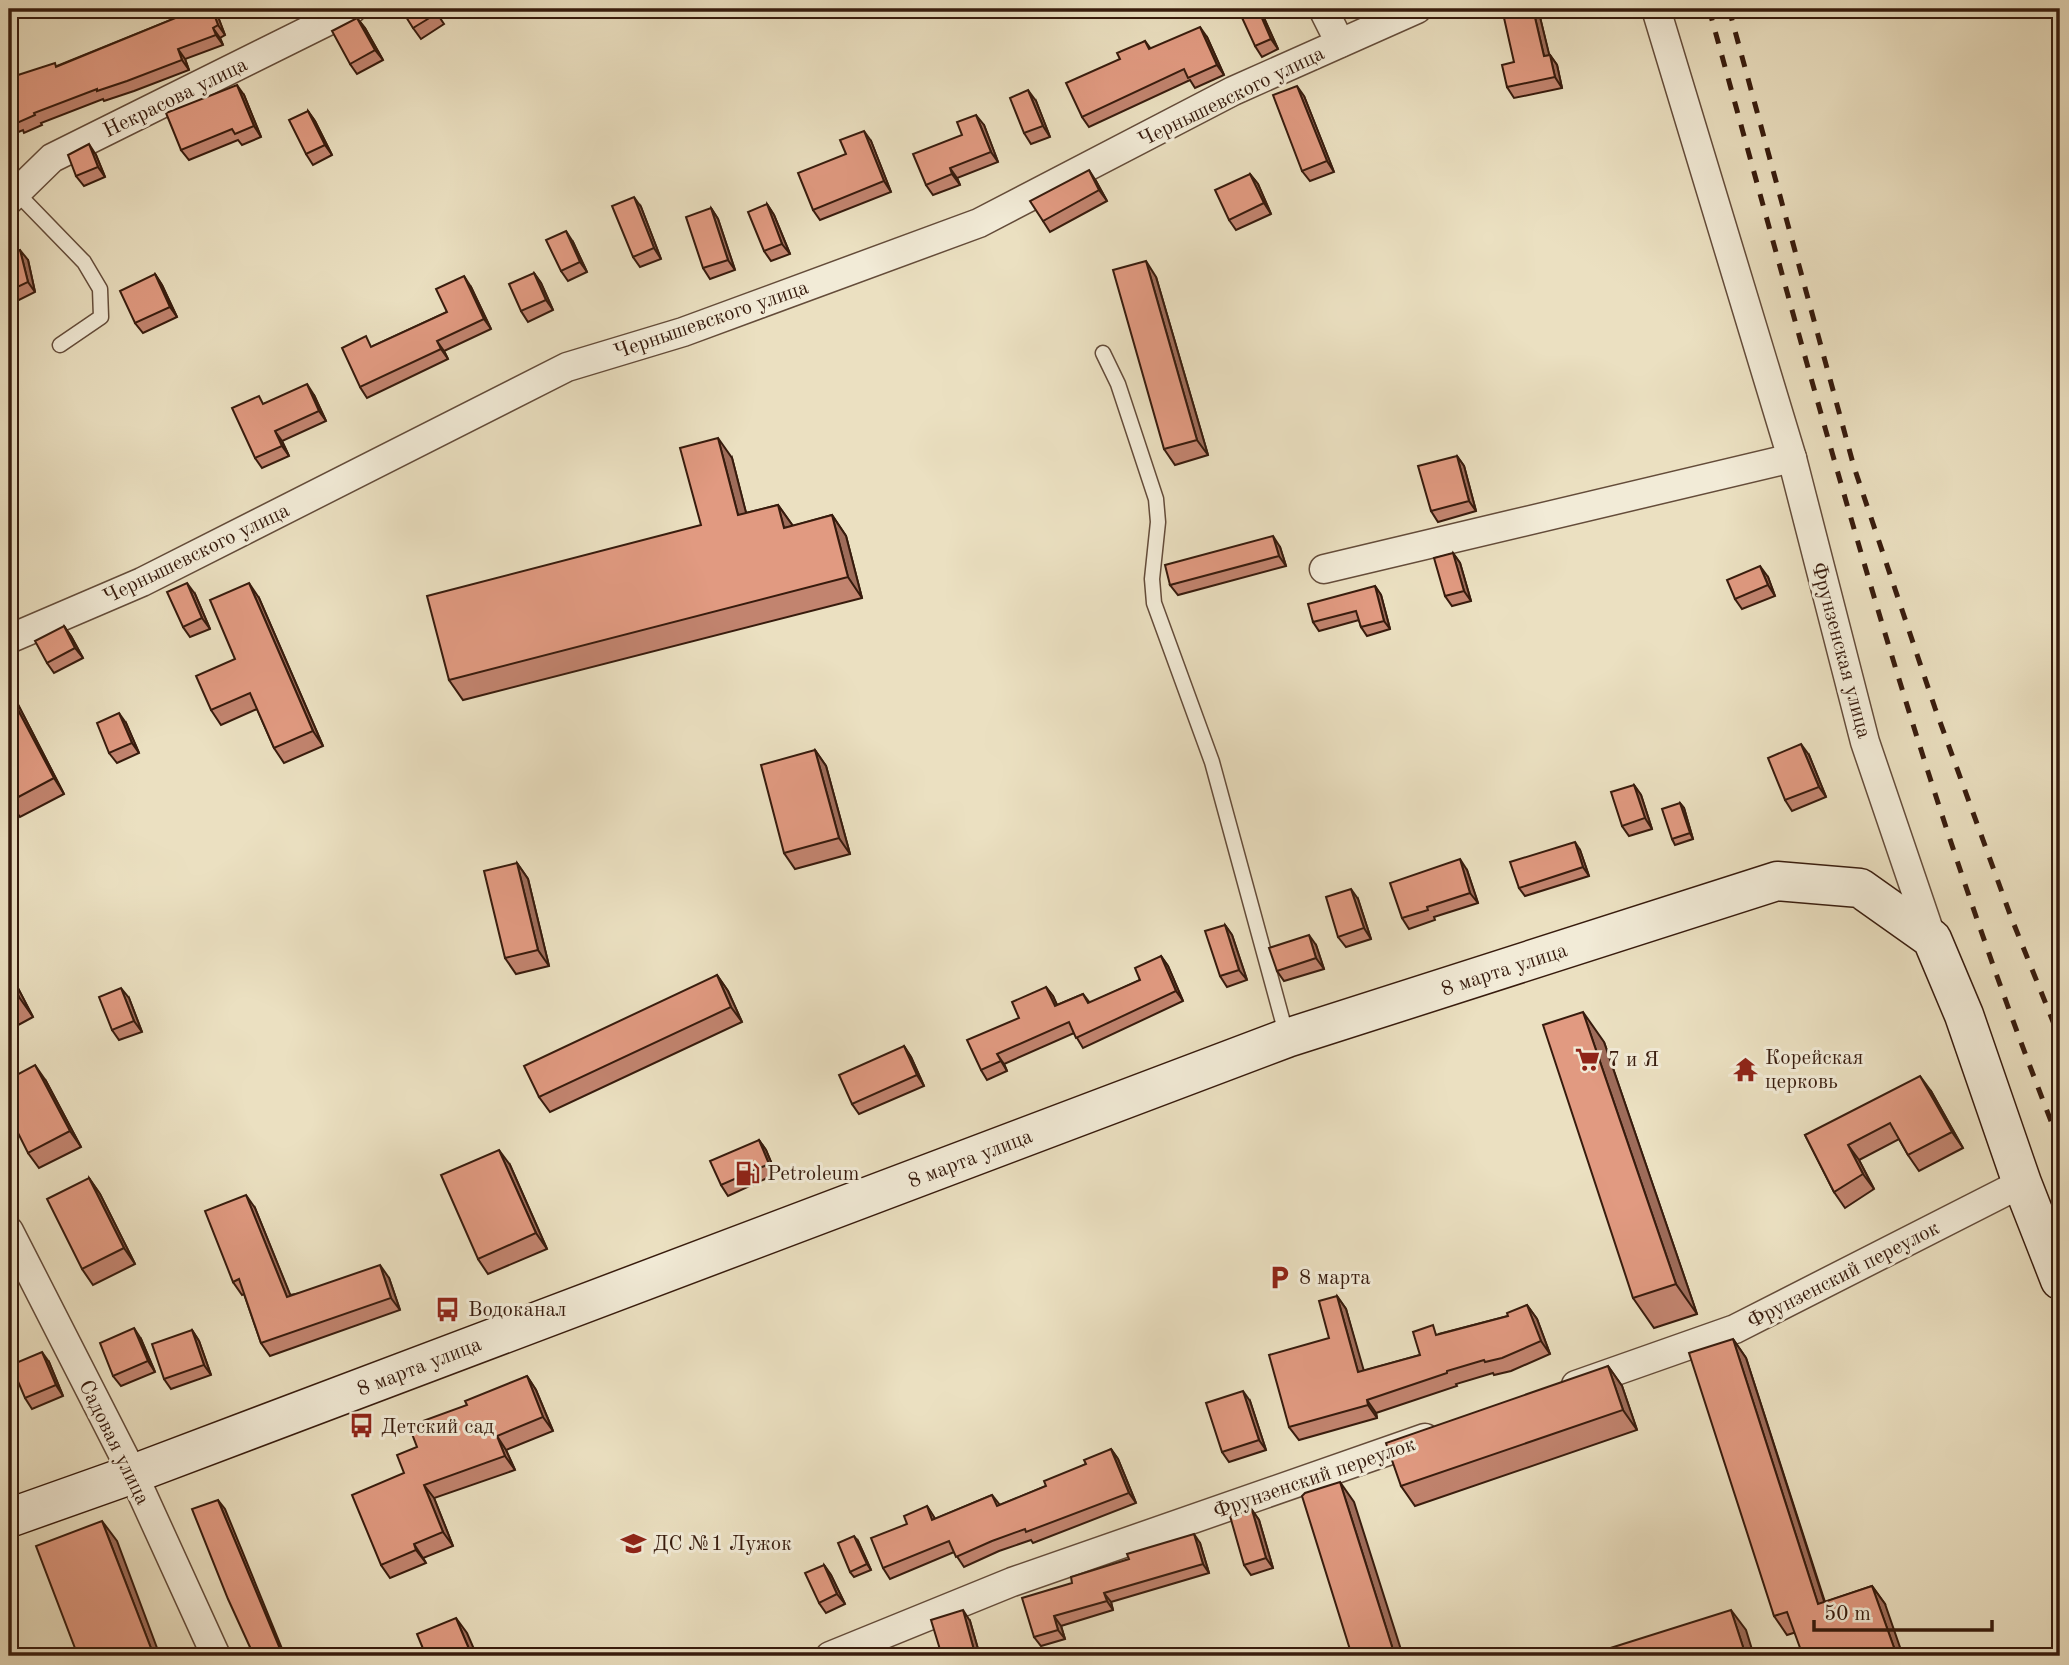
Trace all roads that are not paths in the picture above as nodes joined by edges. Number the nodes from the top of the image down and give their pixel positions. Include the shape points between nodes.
1 (352, 9) edge
2 (1324, 9) edge
3 (1417, 9) edge
4 (1656, 9) edge
5 (1340, 43) junction
6 (12, 196) edge
7 (60, 345) dead end
8 (1103, 353) dead end
9 (1792, 458) junction
10 (1324, 569) dead end
11 (9, 639) edge
12 (1932, 939) junction
13 (1287, 1038) junction
14 (2022, 1183) junction
15 (9, 1231) edge
16 (2060, 1280) edge
17 (1552, 1393) edge
18 (1448, 1430) edge
19 (133, 1474) junction
20 (9, 1518) edge
21 (216, 1656) edge
22 (830, 1656) edge

1 - 6 street, Некрасова улица via 52,158
2 - 5 street
3 - 5 street, Чернышевского улица
4 - 9 street, Фрунзенская улица
5 - 11 street, Чернышевского улица via 1233,91 979,223 683,332 567,367 142,582
6 - 7 lane via 85,262 100,289 101,317
8 - 13 lane via 1118,384 1156,499 1154,603 1212,762
9 - 10 street
9 - 12 street, Фрунзенская улица via 1866,742
12 - 13 street, 8 марта улица via 1860,888 1777,881
12 - 14 street, Фрунзенская улица via 1964,1015
13 - 19 street, 8 марта улица
14 - 16 street, Фрунзенская улица
14 - 17 street, Фрунзенский переулок via 1735,1329
15 - 19 street, Садовая улица
18 - 22 street, Фрунзенский переулок via 1012,1582
19 - 20 street, 8 марта улица
19 - 21 street, Садовая улица

